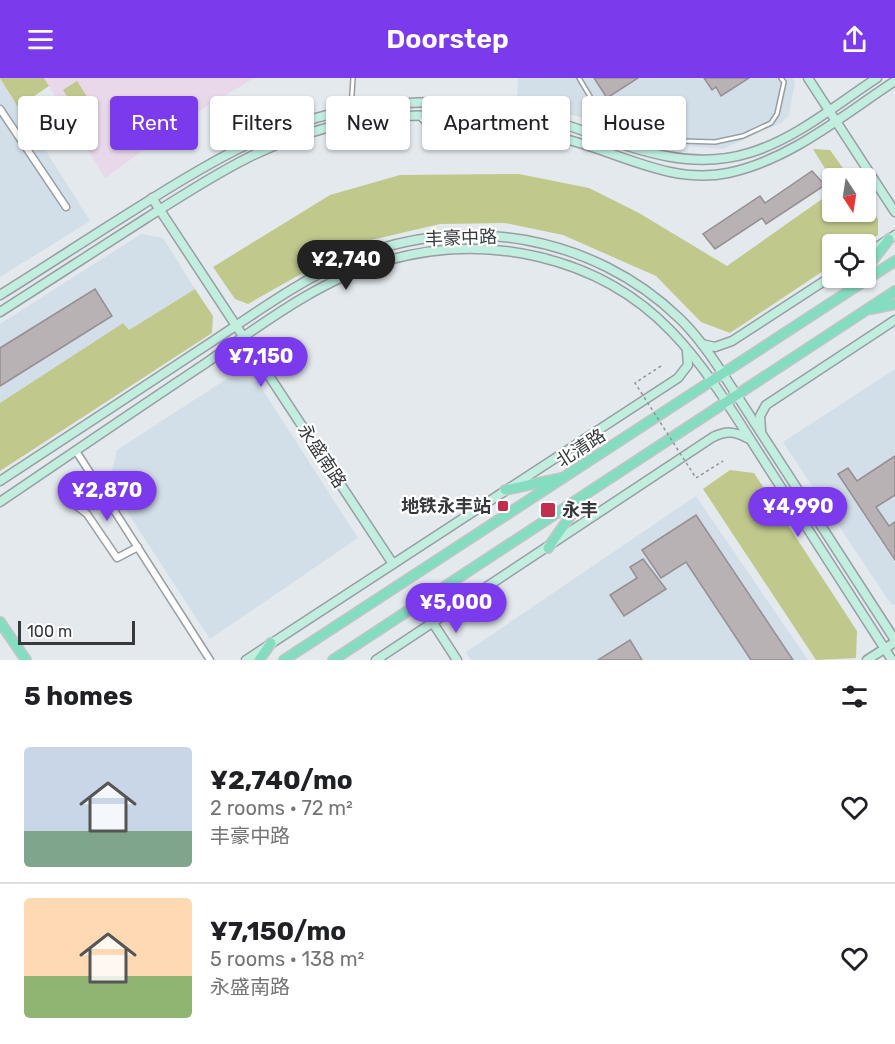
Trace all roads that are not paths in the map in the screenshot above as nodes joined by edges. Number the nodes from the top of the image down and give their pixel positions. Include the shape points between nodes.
1 (353, 78) edge
2 (579, 78) edge
3 (781, 78) edge
4 (808, 78) edge
5 (877, 78) edge
6 (895, 81) edge
7 (352, 96) edge
8 (410, 103) edge
9 (0, 109) edge
10 (829, 110) junction
11 (326, 115) edge
12 (420, 116) joint
13 (410, 117) edge
14 (835, 120) junction
15 (326, 129) edge
16 (152, 198) junction
17 (66, 207) dead end
18 (160, 210) junction
19 (895, 212) edge
20 (892, 237) edge
21 (876, 247) edge
22 (876, 257) edge
23 (895, 261) edge
24 (822, 282) edge
25 (851, 288) edge
26 (895, 291) edge
27 (848, 292) junction
28 (0, 295) edge
29 (895, 304) edge
30 (864, 311) junction
31 (0, 312) edge
32 (895, 320) edge
33 (236, 326) junction
34 (243, 337) junction
35 (702, 344) junction
36 (687, 352) junction
37 (723, 375) junction
38 (712, 382) junction
39 (736, 393) junction
40 (724, 401) junction
41 (761, 433) junction
42 (750, 439) junction
43 (76, 451) junction
44 (567, 477) junction
45 (0, 481) edge
46 (506, 490) junction
47 (587, 492) junction
48 (0, 502) edge
49 (74, 504) dead end
50 (138, 547) junction
51 (548, 548) junction
52 (393, 564) junction
53 (0, 622) edge
54 (433, 623) junction
55 (895, 641) edge
56 (271, 643) junction
57 (885, 648) junction
58 (26, 660) edge
59 (210, 660) edge
60 (246, 660) edge
61 (259, 660) edge
62 (284, 660) edge
63 (333, 660) edge
64 (376, 660) edge
65 (457, 660) edge
66 (867, 660) edge
67 (892, 660) edge

1 - 7 lane
2 - 3 lane via 603,118 646,134 714,142 743,136 771,123 777,114 784,82
4 - 10 street
5 - 10 street
6 - 14 street
8 - 10 street via 482,105 556,121 642,152 714,161 780,141
9 - 17 street
10 - 14 street
11 - 16 street via 263,135
12 - 13 street
12 - 14 street via 451,115 511,124 578,142 637,164 701,175 728,173 767,161
14 - 19 street
15 - 18 street via 230,165
16 - 18 street, 永盛南路
16 - 28 street
18 - 31 street
18 - 33 street, 永盛南路
20 - 21 street
20 - 22 main road
23 - 27 main road, 北清路
24 - 35 street via 732,341 715,346
25 - 27 main road
26 - 30 main road
27 - 37 main road, 北清路
29 - 30 main road
30 - 39 main road
32 - 41 street via 766,405 760,416
33 - 34 street, 永盛南路
33 - 35 street, 丰豪中路 via 317,275 352,258 430,237 485,235 534,241 599,263 660,302
33 - 45 street, 丰豪中路
34 - 36 street, 丰豪中路 via 325,286 356,272 413,255 471,248 541,256 590,274 654,315
34 - 43 street, 丰豪中路
34 - 52 street, 永盛南路
35 - 37 street, 丰豪中路
36 - 38 street, 丰豪中路
36 - 46 street, 北清路 via 688,365 678,378
37 - 38 main road, 北清路
37 - 39 street, 丰豪中路
38 - 40 street, 丰豪中路
38 - 44 main road, 北清路
39 - 40 main road
39 - 41 street, 丰豪中路
40 - 42 street, 丰豪中路
40 - 47 main road
41 - 55 street, 丰豪中路
42 - 51 street via 736,432 713,437
42 - 57 street, 丰豪中路
43 - 48 street, 丰豪中路
43 - 50 street
44 - 46 main road
44 - 62 main road, 北清路
46 - 52 street, 北清路
47 - 51 main road
47 - 63 main road
49 - 50 street via 87,514 117,558
50 - 59 street
51 - 54 street
52 - 56 street, 北清路
53 - 58 main road
54 - 64 street
54 - 65 street
55 - 57 street
56 - 60 street, 北清路
56 - 61 main road
57 - 66 street
57 - 67 street, 丰豪中路

